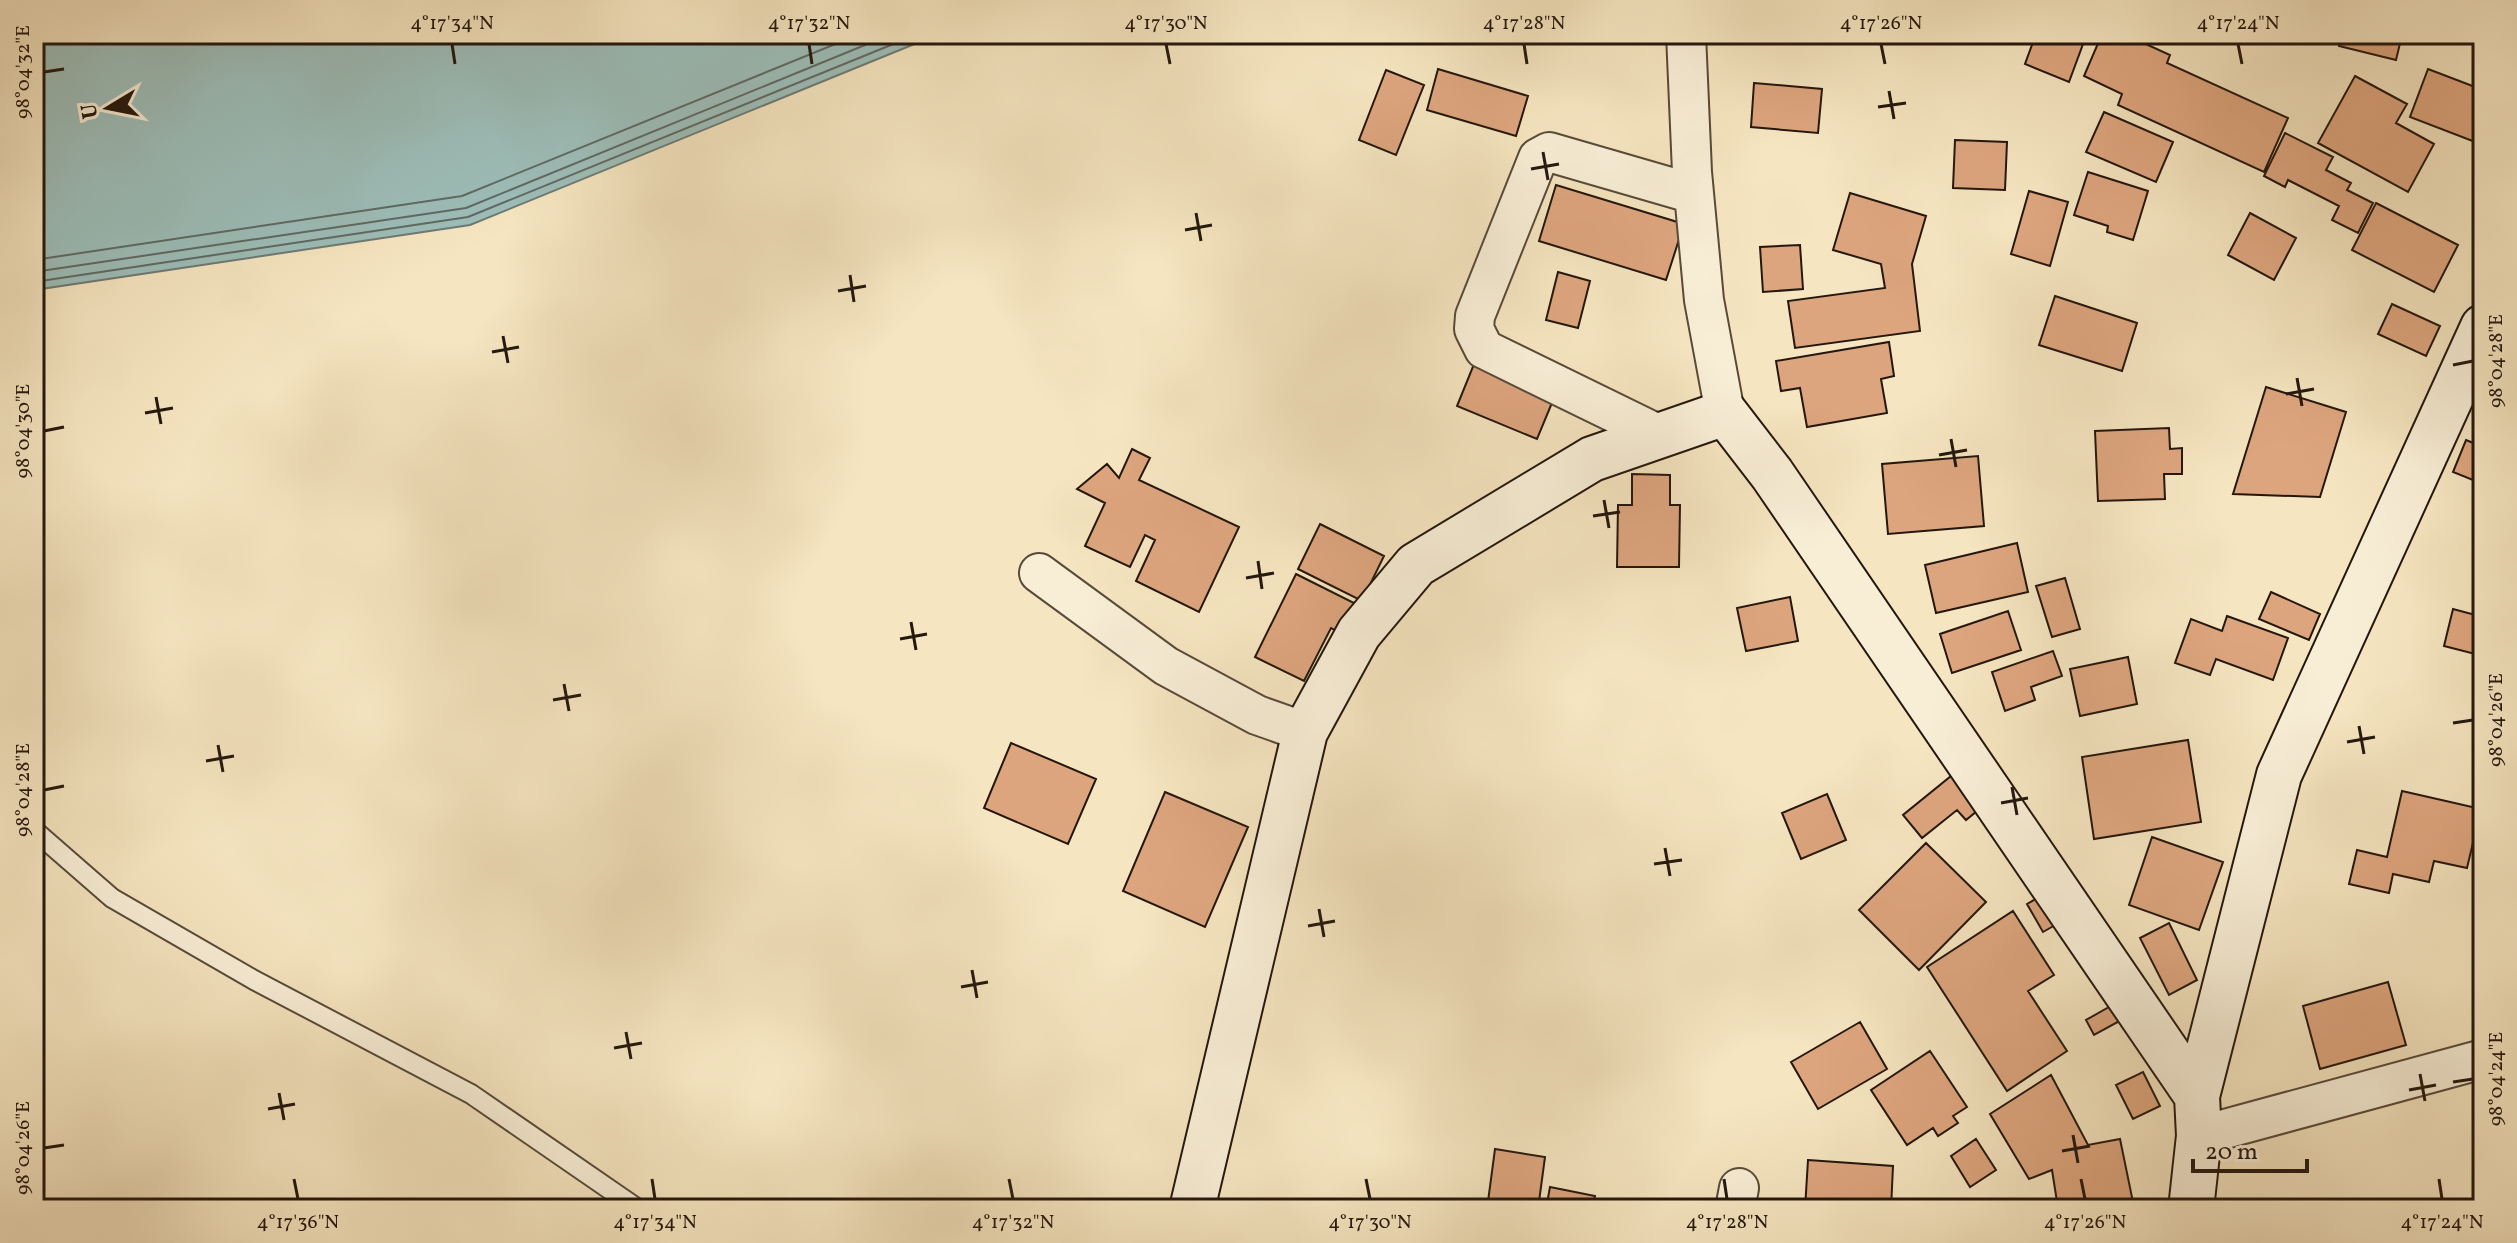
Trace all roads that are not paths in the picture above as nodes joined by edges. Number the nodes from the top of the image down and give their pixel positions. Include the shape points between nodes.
1 (1686, 34) edge
2 (1694, 194) junction
3 (2483, 327) edge
4 (1725, 413) junction
5 (1662, 436) junction
6 (1039, 573) dead end
7 (1305, 732) junction
8 (34, 830) edge
9 (2483, 1059) edge
10 (2198, 1116) junction
11 (638, 1209) edge
12 (1192, 1209) edge
13 (2191, 1209) edge

1 - 2 street
2 - 4 street via 1704,300
2 - 5 street via 1543,154 1475,316 1474,329 1484,349
3 - 10 street via 2279,775
4 - 5 street
4 - 10 street via 1781,487
5 - 7 street via 1592,459 1416,565 1359,633
6 - 7 street via 1166,666 1257,715
7 - 12 street
8 - 11 lane via 112,898 471,1094
9 - 10 street
10 - 13 street

